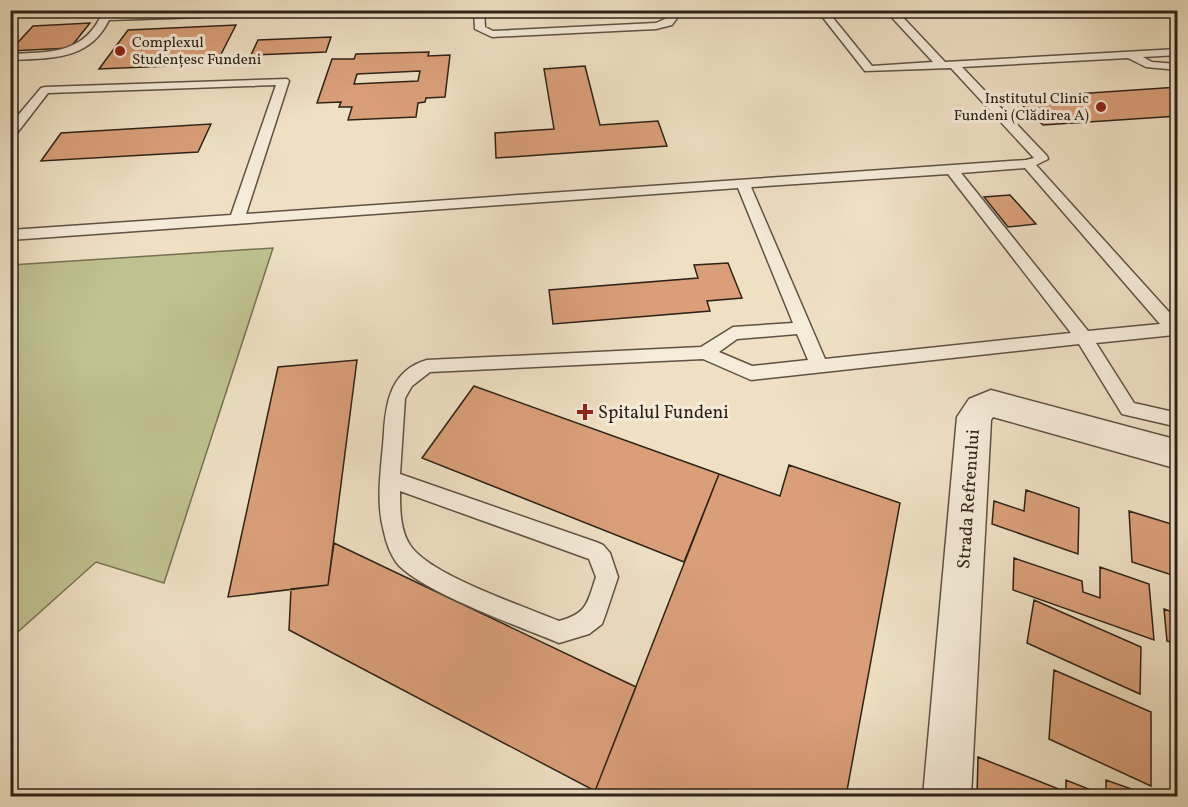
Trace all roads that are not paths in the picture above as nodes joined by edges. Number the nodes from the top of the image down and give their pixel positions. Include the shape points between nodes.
1 (479, 10) edge
2 (670, 10) edge
3 (836, 10) edge
4 (890, 10) edge
5 (101, 14) edge
6 (202, 14) dead end
7 (1178, 52) edge
8 (1129, 54) junction
9 (10, 57) edge
10 (947, 64) junction
11 (1178, 68) edge
12 (10, 134) edge
13 (1028, 164) junction
14 (951, 169) junction
15 (743, 184) junction
16 (237, 219) junction
17 (10, 235) edge
18 (803, 328) junction
19 (1176, 328) edge
20 (1084, 338) junction
21 (705, 353) junction
22 (819, 366) junction
23 (1178, 420) edge
24 (1178, 455) edge
25 (390, 478) junction
26 (948, 796) edge

1 - 2 lane via 480,29 492,34 656,26 668,23 672,18
3 - 10 lane via 822,11 869,69
4 - 10 lane
5 - 6 lane
5 - 9 lane via 103,23 76,50
7 - 8 lane
8 - 10 lane
8 - 11 lane via 1149,65
10 - 13 lane via 1042,159
12 - 16 lane via 45,90 283,81
13 - 14 lane
13 - 19 lane
14 - 15 lane
14 - 20 lane
15 - 16 lane
15 - 18 lane
16 - 17 lane
18 - 21 lane via 733,333
18 - 22 lane
19 - 20 lane
20 - 22 lane
20 - 23 lane via 1128,409
21 - 22 lane via 751,373
21 - 25 lane via 427,366 409,376 398,390
24 - 26 street, Strada Refrenului via 991,403 974,417
25 - 25 lane via 392,526 404,555 423,572 559,632 581,626 594,615 607,576 596,552

